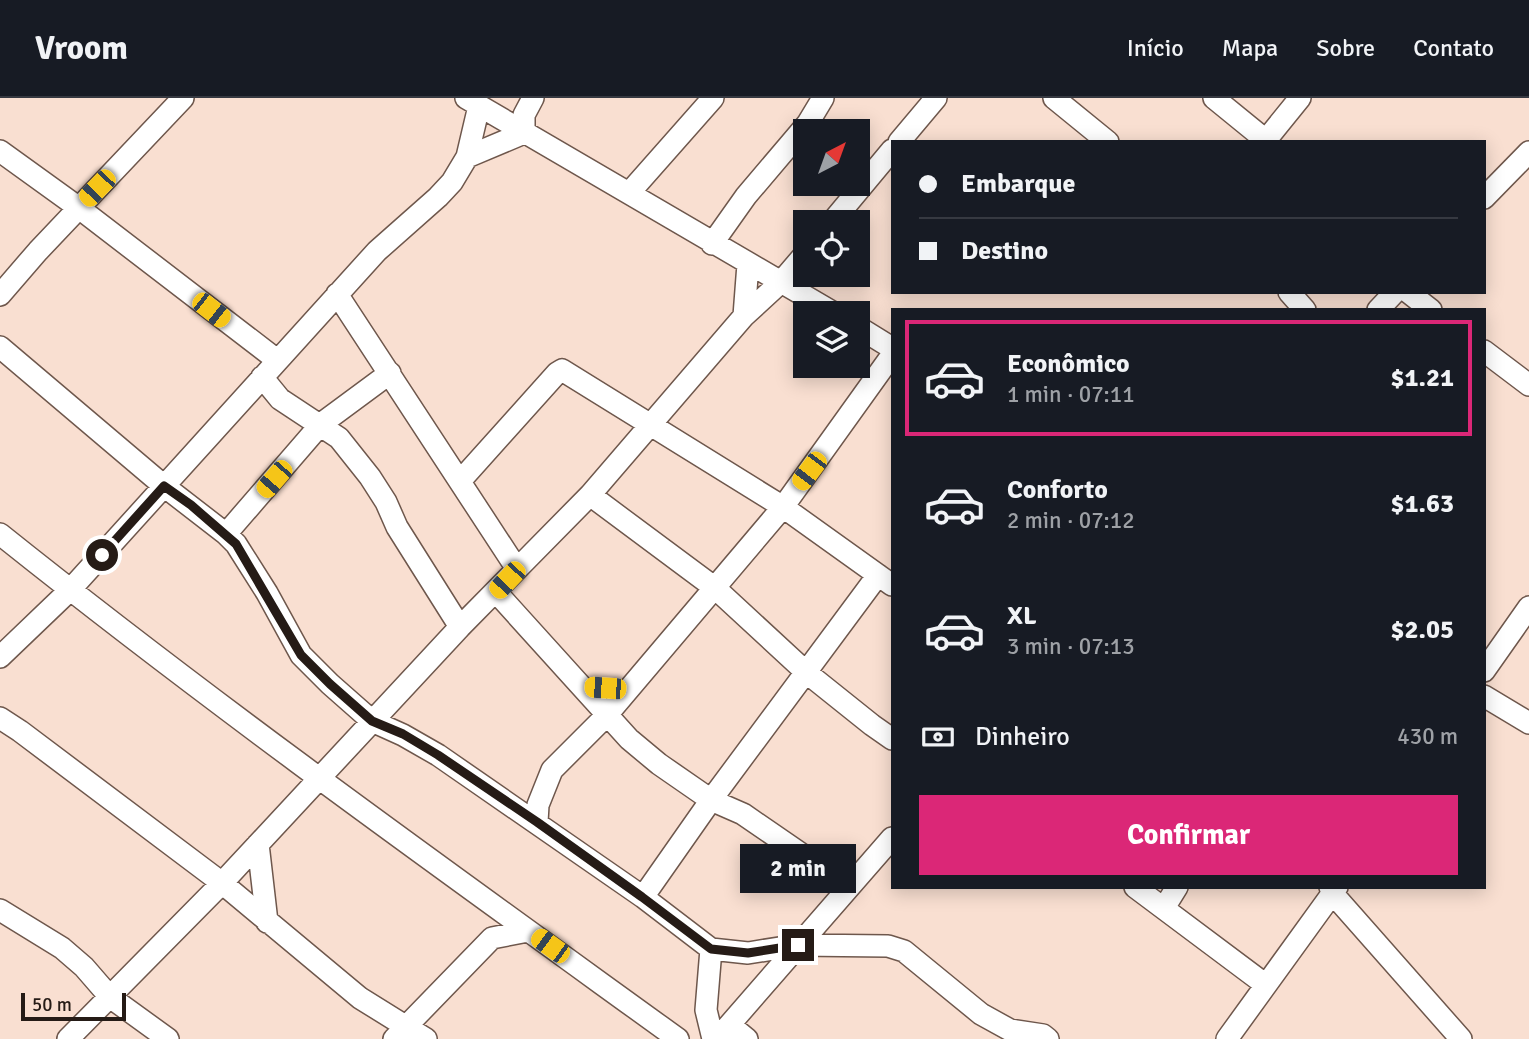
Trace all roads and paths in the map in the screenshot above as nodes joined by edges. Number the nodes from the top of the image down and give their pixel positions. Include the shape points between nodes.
1 (183, 98) edge
2 (533, 98) edge
3 (713, 98) edge
4 (823, 98) edge
5 (936, 98) edge
6 (1054, 98) edge
7 (1214, 98) edge
8 (1300, 98) edge
9 (472, 102) edge
10 (524, 133) junction
11 (901, 140) edge
12 (1106, 140) edge
13 (1266, 140) edge
14 (1268, 140) edge
15 (0, 151) edge
16 (891, 151) edge
17 (1529, 152) edge
18 (467, 157) junction
19 (630, 192) junction
20 (1486, 196) edge
21 (79, 208) junction
22 (842, 210) edge
23 (712, 244) junction
24 (748, 264) junction
25 (793, 268) edge
26 (781, 282) junction
27 (337, 294) junction
28 (1291, 294) edge
29 (1393, 294) edge
30 (1411, 294) edge
31 (0, 295) edge
32 (813, 301) edge
33 (1303, 308) edge
34 (1380, 308) edge
35 (1428, 308) edge
36 (744, 316) junction
37 (870, 334) edge
38 (0, 347) edge
39 (891, 347) edge
40 (1486, 353) edge
41 (891, 356) edge
42 (277, 360) junction
43 (390, 373) junction
44 (262, 377) junction
45 (1529, 385) edge
46 (321, 424) junction
47 (652, 425) junction
48 (461, 480) junction
49 (164, 486) junction
50 (590, 495) junction
51 (783, 507) junction
52 (0, 534) edge
53 (226, 534) junction
54 (517, 569) junction
55 (885, 580) edge
56 (715, 588) junction
57 (70, 590) junction
58 (496, 592) junction
59 (1529, 607) edge
60 (460, 627) junction
61 (0, 657) edge
62 (1486, 668) edge
63 (807, 673) junction
64 (583, 687) junction
65 (627, 690) junction
66 (1486, 697) edge
67 (606, 716) junction
68 (0, 718) edge
69 (372, 721) junction
70 (1529, 723) edge
71 (891, 737) edge
72 (320, 776) junction
73 (711, 800) junction
74 (537, 822) junction
75 (891, 839) edge
76 (258, 844) junction
77 (222, 883) junction
78 (849, 887) junction
79 (1138, 889) edge
80 (1176, 889) edge
81 (1334, 889) edge
82 (642, 897) junction
83 (493, 904) junction
84 (1164, 908) junction
85 (0, 910) edge
86 (267, 922) junction
87 (528, 931) junction
88 (492, 938) junction
89 (798, 945) junction
90 (711, 949) junction
91 (1266, 985) junction
92 (110, 997) junction
93 (401, 1032) edge
94 (720, 1034) edge
95 (68, 1039) edge
96 (168, 1039) edge
97 (426, 1039) edge
98 (678, 1039) edge
99 (747, 1039) edge
100 (1048, 1039) edge
101 (1227, 1039) edge
102 (1461, 1039) edge

1 - 21 street
2 - 10 street via 524,115
3 - 19 street
4 - 23 street
5 - 11 street
6 - 12 street
7 - 13 street
8 - 14 street
9 - 10 street
9 - 18 street
10 - 18 street
10 - 19 street
15 - 21 street
16 - 22 street
17 - 20 street
18 - 27 street via 438,197
19 - 23 street
21 - 31 street
21 - 42 street
23 - 24 street
24 - 26 street
24 - 36 street
25 - 26 street
26 - 32 street
26 - 36 street
27 - 42 street
27 - 43 street
28 - 33 street
29 - 34 street
30 - 35 street
36 - 47 street
37 - 39 street
38 - 49 street
40 - 45 street
41 - 51 street
42 - 44 street
43 - 46 street
43 - 48 street
44 - 46 street via 280,399
44 - 49 street
46 - 53 street
46 - 60 street via 370,477
47 - 48 street via 562,370
47 - 50 street
47 - 51 street
48 - 54 street
49 - 53 street
49 - 57 street
50 - 54 street
50 - 56 street
51 - 55 street
51 - 56 street
52 - 57 street
53 - 69 street via 260,582 301,655
54 - 58 street
55 - 63 street
56 - 63 street
56 - 65 street
57 - 61 street
57 - 72 street
58 - 60 street
58 - 64 street
59 - 62 street
60 - 69 street
63 - 71 street
63 - 73 street
64 - 65 street
64 - 67 street
65 - 67 street
66 - 70 street
67 - 73 street via 659,764
67 - 74 street via 552,771 538,805
68 - 77 street
69 - 72 street
69 - 74 street via 438,755
72 - 76 street
72 - 83 street
73 - 78 street via 743,814
73 - 82 street
74 - 82 street
75 - 78 street
76 - 77 street
76 - 86 street
77 - 86 street
77 - 92 street
78 - 89 street
79 - 84 street
80 - 84 street
81 - 91 street
81 - 102 street
82 - 90 street
83 - 87 street
83 - 88 street
84 - 91 street
85 - 92 street via 62,948
86 - 93 street
87 - 88 street
87 - 98 street
88 - 93 street
89 - 90 street via 748,953
89 - 94 street
89 - 100 street via 888,946 904,951 981,1014 1010,1030
90 - 94 street via 706,1010
91 - 101 street
92 - 95 street
92 - 96 street
93 - 97 street
94 - 99 street

